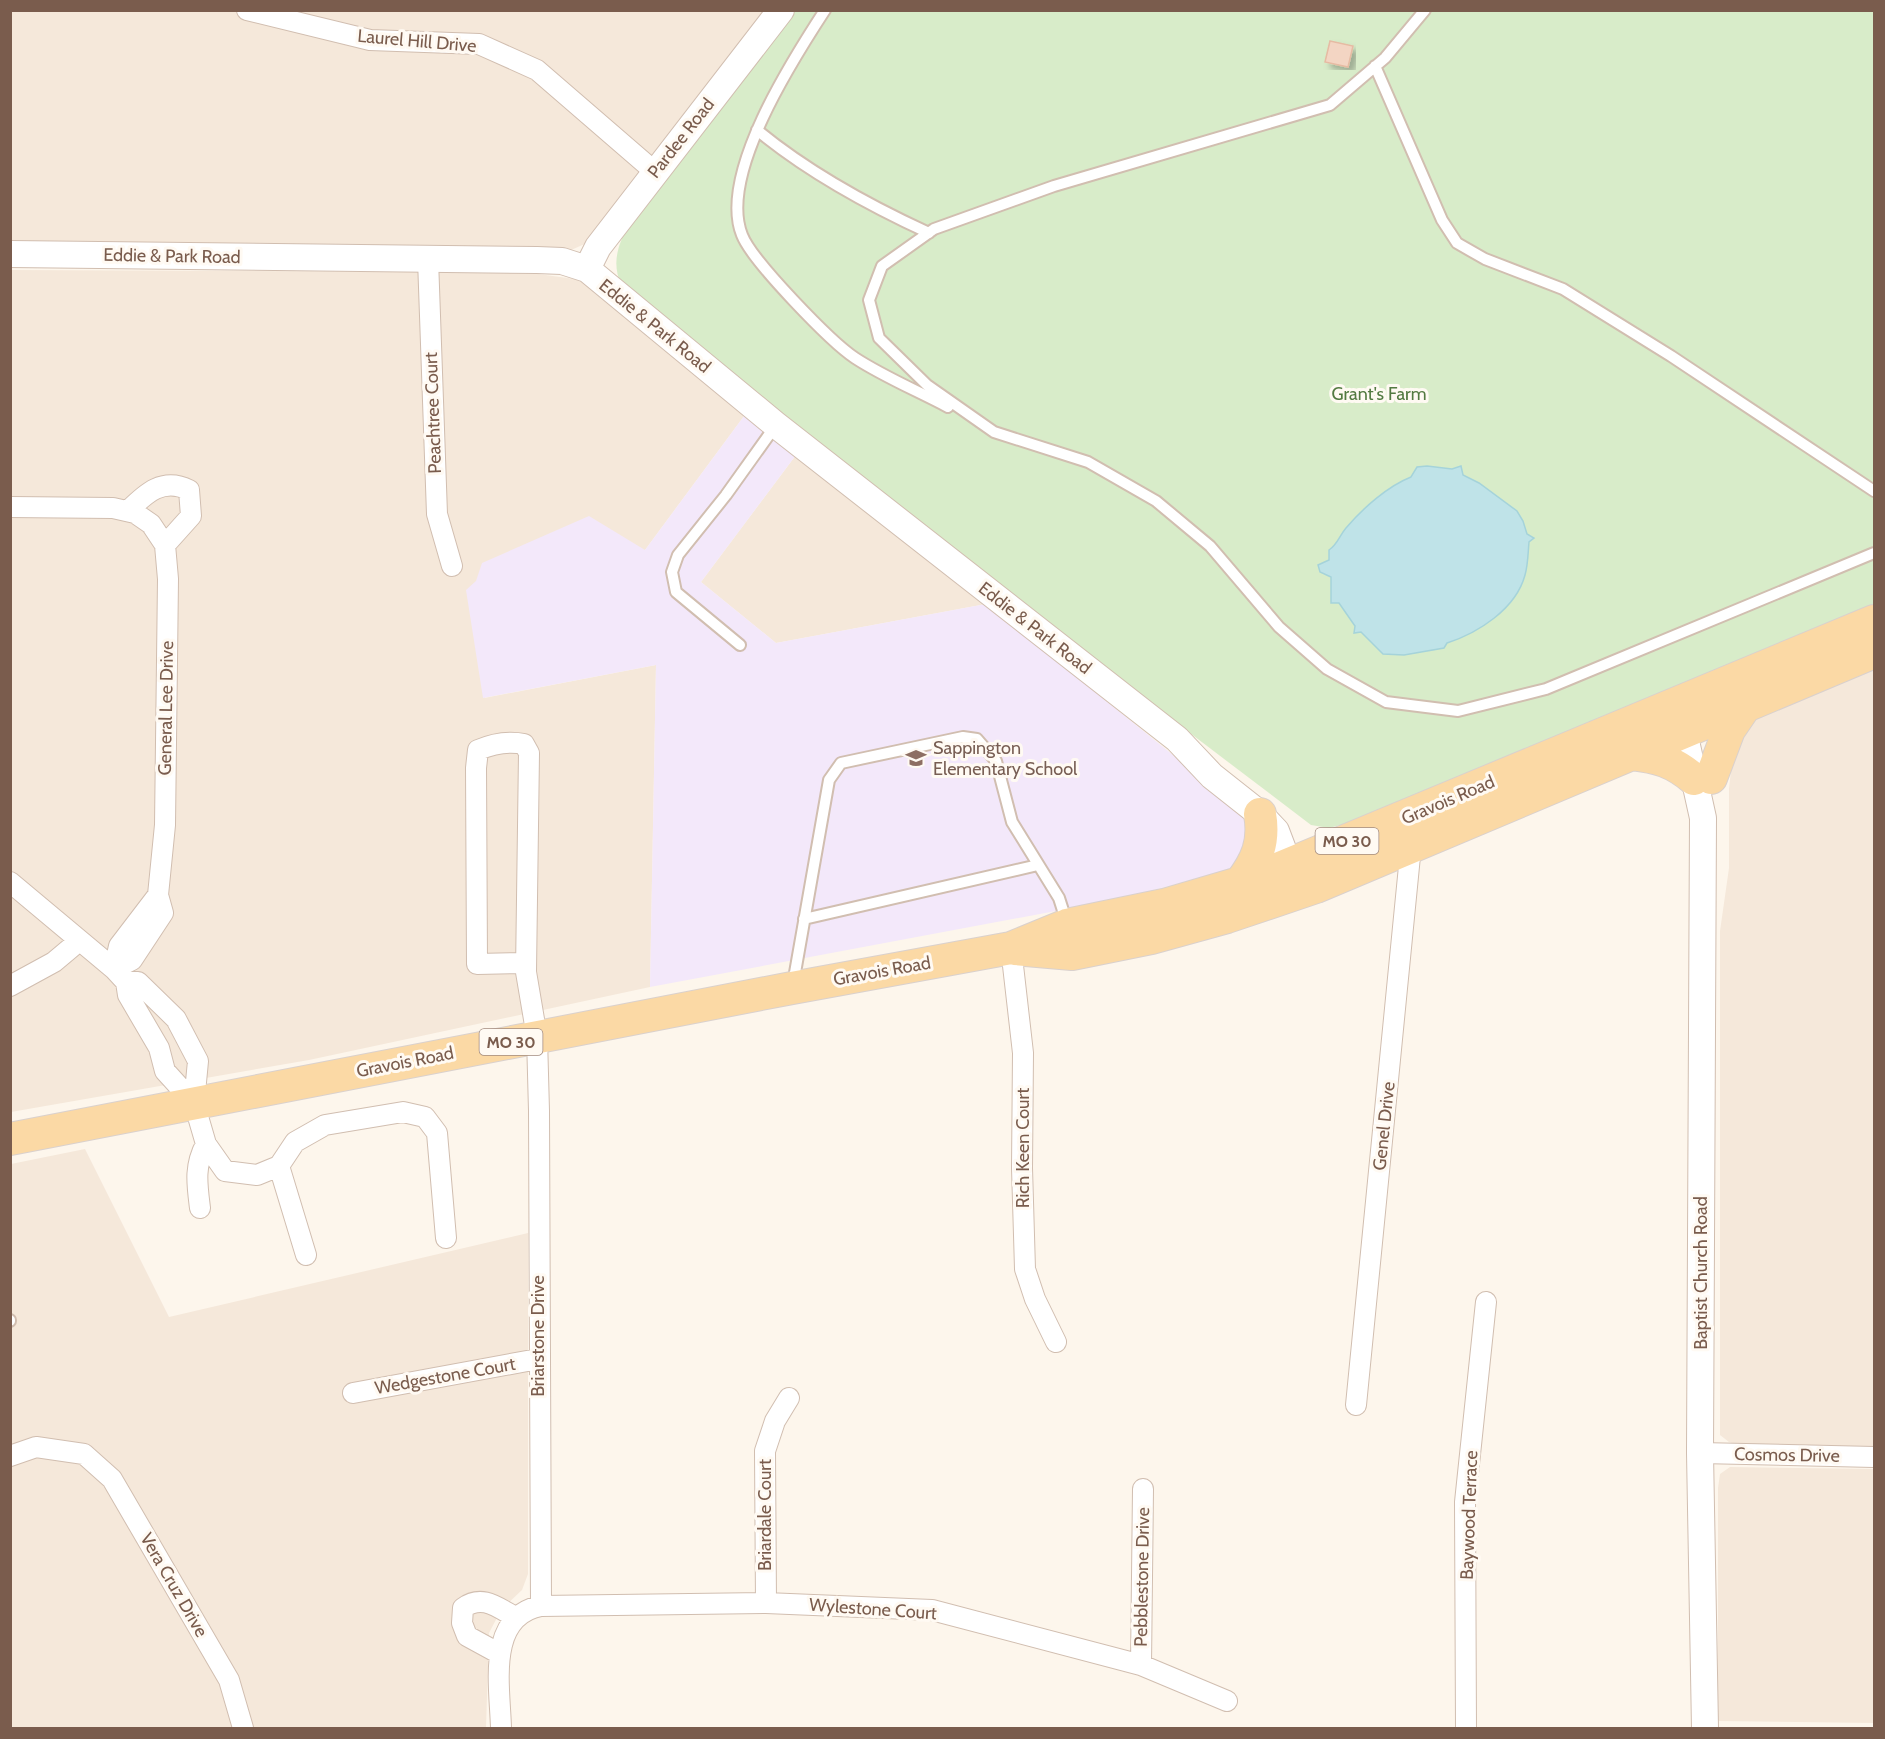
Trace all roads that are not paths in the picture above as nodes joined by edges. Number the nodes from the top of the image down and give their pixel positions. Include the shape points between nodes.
1 (247, 10) edge
2 (781, 10) edge
3 (825, 10) edge
4 (1425, 10) edge
5 (1375, 66) junction
6 (757, 130) junction
7 (655, 172) junction
8 (929, 232) junction
9 (10, 254) edge
10 (428, 259) junction
11 (587, 269) junction
12 (776, 425) junction
13 (994, 432) junction
14 (1875, 491) edge
15 (10, 507) edge
16 (128, 511) junction
17 (165, 545) junction
18 (1875, 553) edge
19 (452, 566) dead end
20 (1875, 621) edge
21 (740, 645) dead end
22 (1875, 652) edge
23 (1744, 708) junction
24 (1685, 716) junction
25 (1177, 739) junction
26 (1632, 754) junction
27 (1702, 778) junction
28 (1260, 814) junction
29 (1411, 846) junction
30 (1038, 865) junction
31 (1303, 876) junction
32 (10, 882) edge
33 (1239, 883) junction
34 (804, 919) junction
35 (1067, 925) junction
36 (79, 941) junction
37 (1011, 948) junction
38 (526, 963) junction
39 (120, 975) junction
40 (10, 986) edge
41 (792, 988) junction
42 (537, 1037) junction
43 (194, 1103) junction
44 (10, 1139) edge
45 (206, 1144) junction
46 (279, 1166) junction
47 (200, 1208) dead end
48 (446, 1238) dead end
49 (306, 1255) dead end
50 (1486, 1302) dead end
51 (1056, 1342) dead end
52 (538, 1359) junction
53 (353, 1394) dead end
54 (789, 1398) dead end
55 (1356, 1405) dead end
56 (1700, 1453) junction
57 (10, 1456) edge
58 (1875, 1457) edge
59 (1143, 1490) dead end
60 (766, 1603) junction
61 (541, 1605) junction
62 (515, 1617) junction
63 (500, 1654) junction
64 (1141, 1665) junction
65 (1227, 1701) dead end
66 (243, 1728) edge
67 (501, 1728) edge
68 (1466, 1728) edge
69 (1705, 1728) edge

1 - 7 street, Laurel Hill Drive via 370,40 479,44 537,70
2 - 7 street, Pardee Road
3 - 6 lane via 778,85
4 - 5 lane
5 - 8 lane via 1330,105 1054,186
5 - 14 lane via 1442,220 1457,243 1485,259 1563,289
6 - 8 lane via 835,185
6 - 13 lane via 739,204 741,234 756,259 854,357
7 - 11 street, Pardee Road via 598,247
8 - 13 lane via 882,266 870,300 879,338 927,385
9 - 10 street, Eddie & Park Road
10 - 11 street, Eddie & Park Road via 562,261
10 - 19 street, Peachtree Court via 437,514
11 - 12 street, Eddie & Park Road
12 - 21 lane via 678,555 672,572 676,592
12 - 25 street, Eddie & Park Road
13 - 18 lane via 1089,462 1156,501 1210,546 1279,627 1328,669 1386,702 1458,711 1546,689
15 - 16 street
16 - 17 street, General Lee Drive via 151,524
16 - 17 street via 164,484 178,484 189,490 191,516
17 - 39 street, General Lee Drive via 165,825 158,895 163,913
20 - 24 main road, Gravois Road / MO 30
22 - 23 main road, Gravois Road / MO 30
23 - 24 main road, Gravois Road / MO 30
23 - 27 main road
24 - 26 main road, Gravois Road / MO 30
24 - 27 street, Baptist Church Road
24 - 31 main road, Gravois Road / MO 30
25 - 28 street, Eddie & Park Road via 1212,776
25 - 31 street, Eddie & Park Road via 1219,762 1284,816 1298,837
26 - 27 main road via 1664,759
26 - 29 main road, Gravois Road / MO 30
27 - 56 street, Baptist Church Road
28 - 31 street, Eddie & Park Road via 1276,831
28 - 33 main road via 1262,841 1251,869
29 - 31 main road, Gravois Road / MO 30
29 - 55 street, Genel Drive
30 - 34 lane
30 - 34 lane via 1012,822 996,761 977,740 963,737 899,748 841,763 829,780
30 - 35 lane via 1059,898
31 - 33 main road, Gravois Road / MO 30
31 - 37 main road, Gravois Road / MO 30 via 1193,927 1072,954
32 - 36 street
33 - 35 main road, Gravois Road / MO 30 via 1164,905
34 - 41 lane
35 - 37 main road, Gravois Road / MO 30
36 - 39 street
36 - 40 street via 54,962
37 - 41 main road, Gravois Road / MO 30
37 - 51 street, Rich Keen Court via 1023,1053 1025,1269
38 - 38 street, Briarstone Drive via 477,964 476,768 478,750 488,745 515,742 524,744 529,753
38 - 42 street, Briarstone Drive
39 - 43 street via 159,1048 165,1071
39 - 43 street via 138,982 176,1019 198,1060
41 - 42 main road, Gravois Road / MO 30
42 - 43 main road, Gravois Road / MO 30
42 - 52 street, Briarstone Drive
43 - 44 main road, Gravois Road / MO 30
43 - 45 street
45 - 46 street via 225,1171 257,1175
45 - 47 street via 198,1159 196,1180
46 - 48 street via 295,1142 325,1125 403,1112 425,1117 437,1134
46 - 49 street
50 - 68 street, Baywood Terrace via 1466,1502
52 - 53 street, Wedgestone Court
52 - 61 street, Briarstone Drive
54 - 60 street, Briardale Court via 765,1451
56 - 58 street, Cosmos Drive
56 - 69 street, Baptist Church Road
57 - 66 street, Vera Cruz Drive via 36,1448 84,1454 112,1479 229,1680
59 - 64 street, Pebblestone Drive
60 - 61 street, Wylestone Court
60 - 64 street, Wylestone Court via 932,1610
61 - 62 street via 525,1608
62 - 63 street via 505,1632
62 - 63 street via 487,1601 472,1602 463,1608 466,1636
63 - 67 street
64 - 65 street, Wylestone Court

